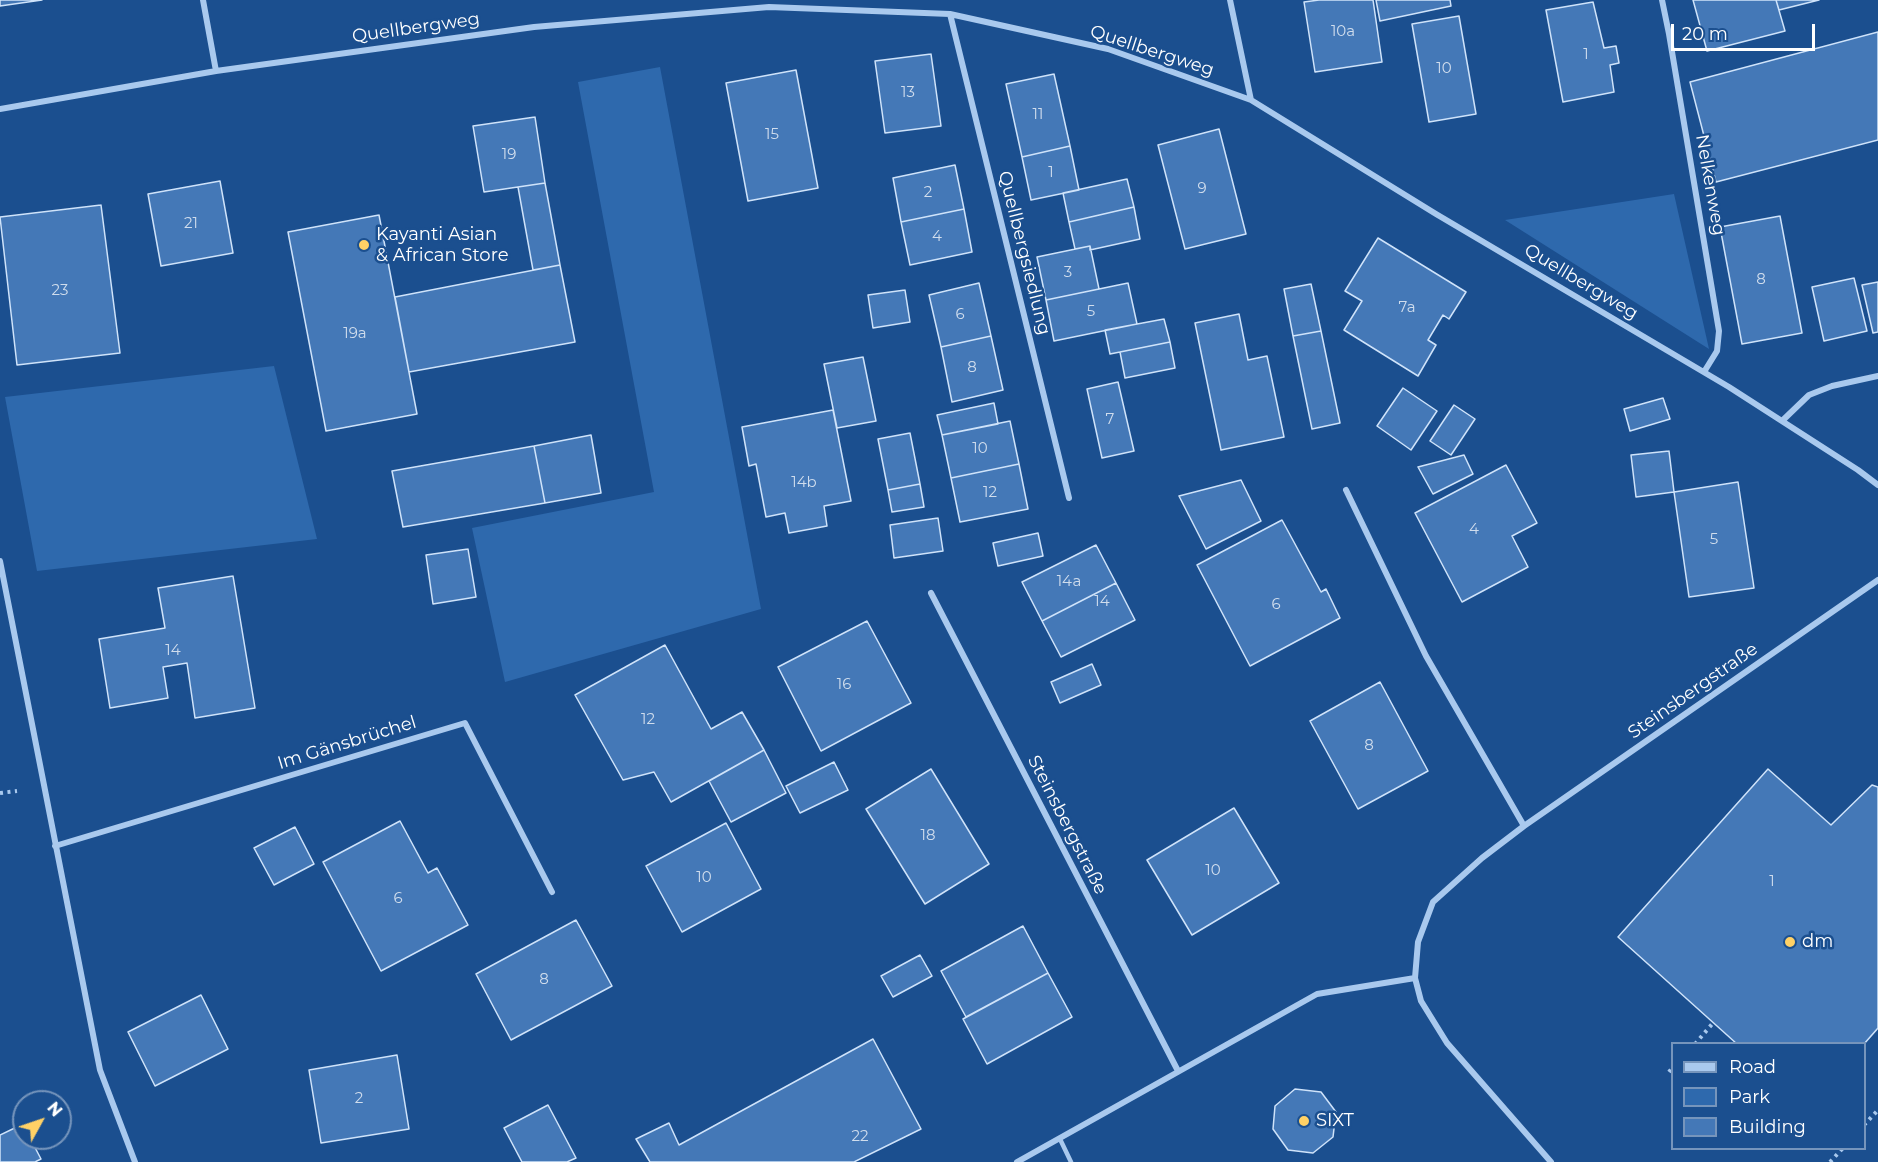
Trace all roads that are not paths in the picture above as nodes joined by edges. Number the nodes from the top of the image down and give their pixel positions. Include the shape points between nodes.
1 (203, 0) edge
2 (1230, 0) edge
3 (1662, 0) edge
4 (768, 4) edge
5 (950, 14) junction
6 (216, 71) junction
7 (1251, 100) junction
8 (0, 109) edge
9 (1704, 372) junction
10 (1878, 376) edge
11 (1782, 421) junction
12 (1878, 485) edge
13 (1346, 490) dead end
14 (1069, 498) dead end
15 (0, 561) edge
16 (1878, 580) edge
17 (931, 593) dead end
18 (1524, 826) junction
19 (55, 846) junction
20 (552, 892) dead end
21 (1415, 978) junction
22 (1178, 1071) junction
23 (1060, 1139) junction
24 (135, 1162) edge
25 (1017, 1162) edge
26 (1071, 1162) edge
27 (1551, 1162) edge

1 - 6 street
2 - 7 street
3 - 9 street, Nelkenweg via 1719,331 1717,351
4 - 5 street, Quellbergweg
4 - 6 street, Quellbergweg via 534,27
5 - 7 street, Quellbergweg via 1108,49
5 - 14 street, Quellbergsiedlung
6 - 8 street, Quellbergweg
7 - 9 street, Quellbergweg
9 - 11 street, Quellbergweg
10 - 11 street via 1809,395
11 - 12 street, Quellbergweg
13 - 18 street via 1426,656
15 - 19 street
16 - 18 street, Steinsbergstraße
17 - 22 street, Steinsbergstraße
18 - 21 street, Steinsbergstraße via 1433,902 1418,942
19 - 20 street, Im Gänsbrüchel via 465,723
19 - 24 street via 100,1070
21 - 22 street via 1317,994
21 - 27 street, Steinsbergstraße via 1421,1001 1447,1043
22 - 23 street
23 - 25 street
23 - 26 lane

